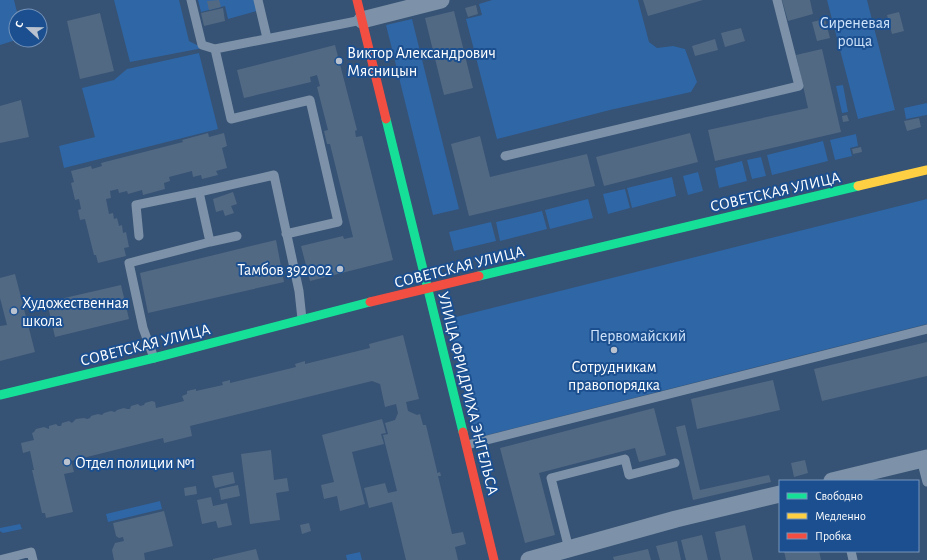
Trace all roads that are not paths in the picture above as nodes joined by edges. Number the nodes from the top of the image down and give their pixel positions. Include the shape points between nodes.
1 (191, 0) edge
2 (258, 0) edge
3 (357, 0) edge
4 (441, 0) edge
5 (777, 0) edge
6 (362, 20) junction
7 (267, 38) junction
8 (215, 49) junction
9 (505, 156) dead end
10 (927, 170) edge
11 (199, 192) junction
12 (286, 234) junction
13 (139, 236) dead end
14 (237, 236) dead end
15 (210, 242) junction
16 (428, 289) junction
17 (302, 320) junction
18 (927, 329) edge
19 (154, 358) junction
20 (0, 395) edge
21 (467, 445) junction
22 (924, 459) edge
23 (675, 463) dead end
24 (837, 480) edge
25 (927, 482) edge
26 (779, 494) edge
27 (569, 549) junction
28 (0, 560) edge
29 (33, 560) edge
30 (494, 560) edge
31 (529, 560) edge

1 - 8 lane via 202,45
2 - 7 lane
3 - 6 main road, УЛИЦА ФРИДРИХА ЭНГЕЛЬСА
4 - 6 street
5 - 9 lane via 799,86
6 - 7 lane
6 - 16 main road, УЛИЦА ФРИДРИХА ЭНГЕЛЬСА
7 - 8 lane
8 - 12 lane via 231,119 310,100 338,222
10 - 16 main road, СОВЕТСКАЯ УЛИЦА
11 - 12 lane via 274,175
11 - 13 lane via 136,205
11 - 15 lane
12 - 17 lane via 299,291
14 - 15 lane
15 - 19 lane via 129,263 143,328
16 - 17 main road, СОВЕТСКАЯ УЛИЦА
16 - 21 main road, УЛИЦА ФРИДРИХА ЭНГЕЛЬСА
17 - 19 main road, СОВЕТСКАЯ УЛИЦА
18 - 21 lane
19 - 20 main road, СОВЕТСКАЯ УЛИЦА
21 - 30 main road, УЛИЦА ФРИДРИХА ЭНГЕЛЬСА
22 - 24 street
22 - 25 lane
23 - 27 lane via 629,475 626,459 551,478
26 - 27 street via 676,519
27 - 31 street
28 - 29 lane via 31,552

